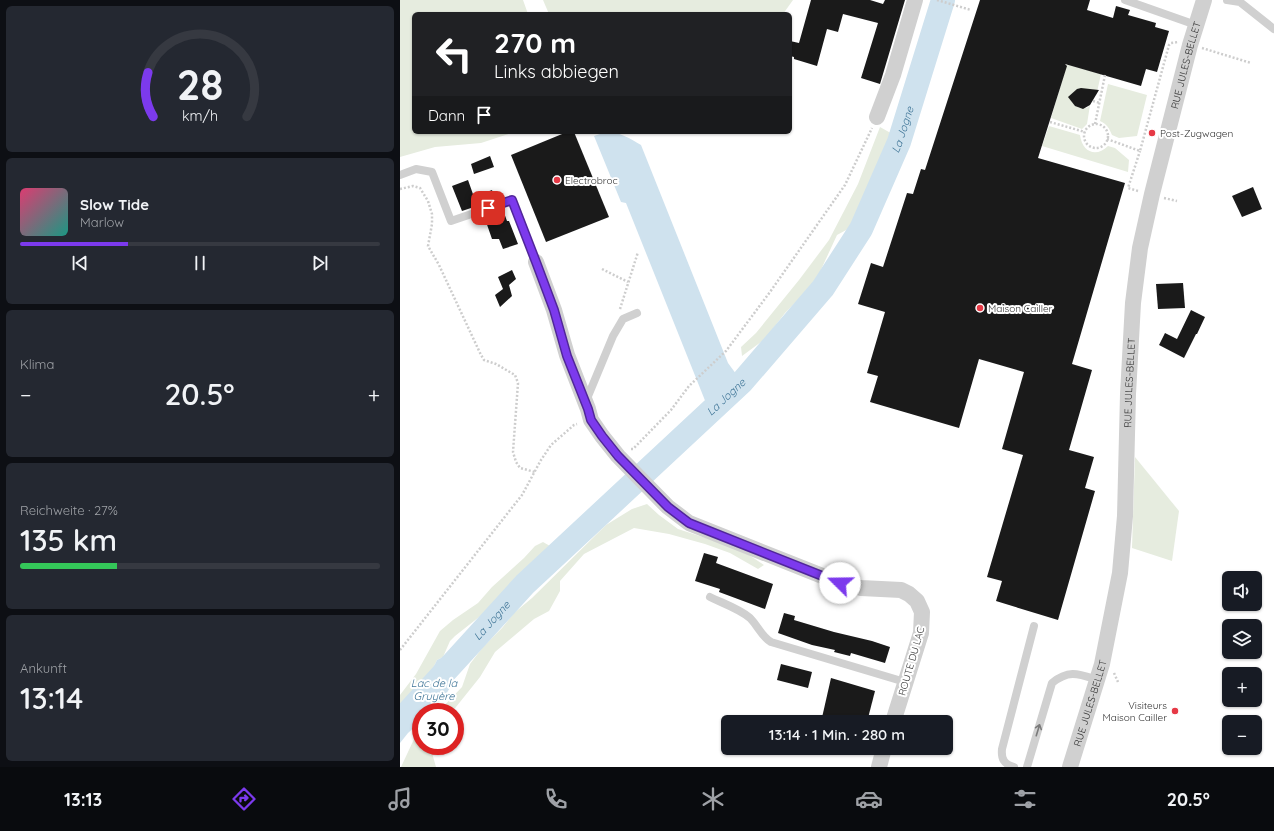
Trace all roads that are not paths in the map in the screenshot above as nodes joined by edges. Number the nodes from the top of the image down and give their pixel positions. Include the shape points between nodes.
1 (915, 0) edge
2 (1125, 0) edge
3 (1204, 0) edge
4 (1227, 0) edge
5 (1196, 25) junction
6 (1274, 29) edge
7 (877, 117) road end
8 (400, 175) edge
9 (536, 262) joint
10 (637, 313) dead end
11 (585, 402) junction
12 (710, 597) dead end
13 (1034, 626) dead end
14 (1098, 680) junction
15 (905, 682) junction
16 (894, 715) edge
17 (882, 755) edge
18 (879, 767) edge
19 (1014, 767) edge
20 (1027, 767) edge
21 (1070, 767) edge

1 - 7 street via 893,76
2 - 5 lane
3 - 5 street, RUE JULES-BELLET
4 - 6 lane via 1240,2
5 - 14 street, RUE JULES-BELLET via 1141,242 1132,303 1125,516 1120,573
8 - 9 lane via 416,169 432,172 451,221 512,200
9 - 11 street
10 - 11 lane via 623,319
11 - 15 street, ROUTE DU LAC via 591,420 618,456 661,500 689,523 840,583 860,588 901,590 909,594 917,601 922,612 922,624
12 - 15 lane via 745,614 771,642
13 - 19 lane via 1002,748 1003,760
20 -> 14 lane via 1052,683 1062,676 1074,673
14 - 21 street, RUE JULES-BELLET
15 - 16 street, ROUTE DU LAC
17 - 18 street

